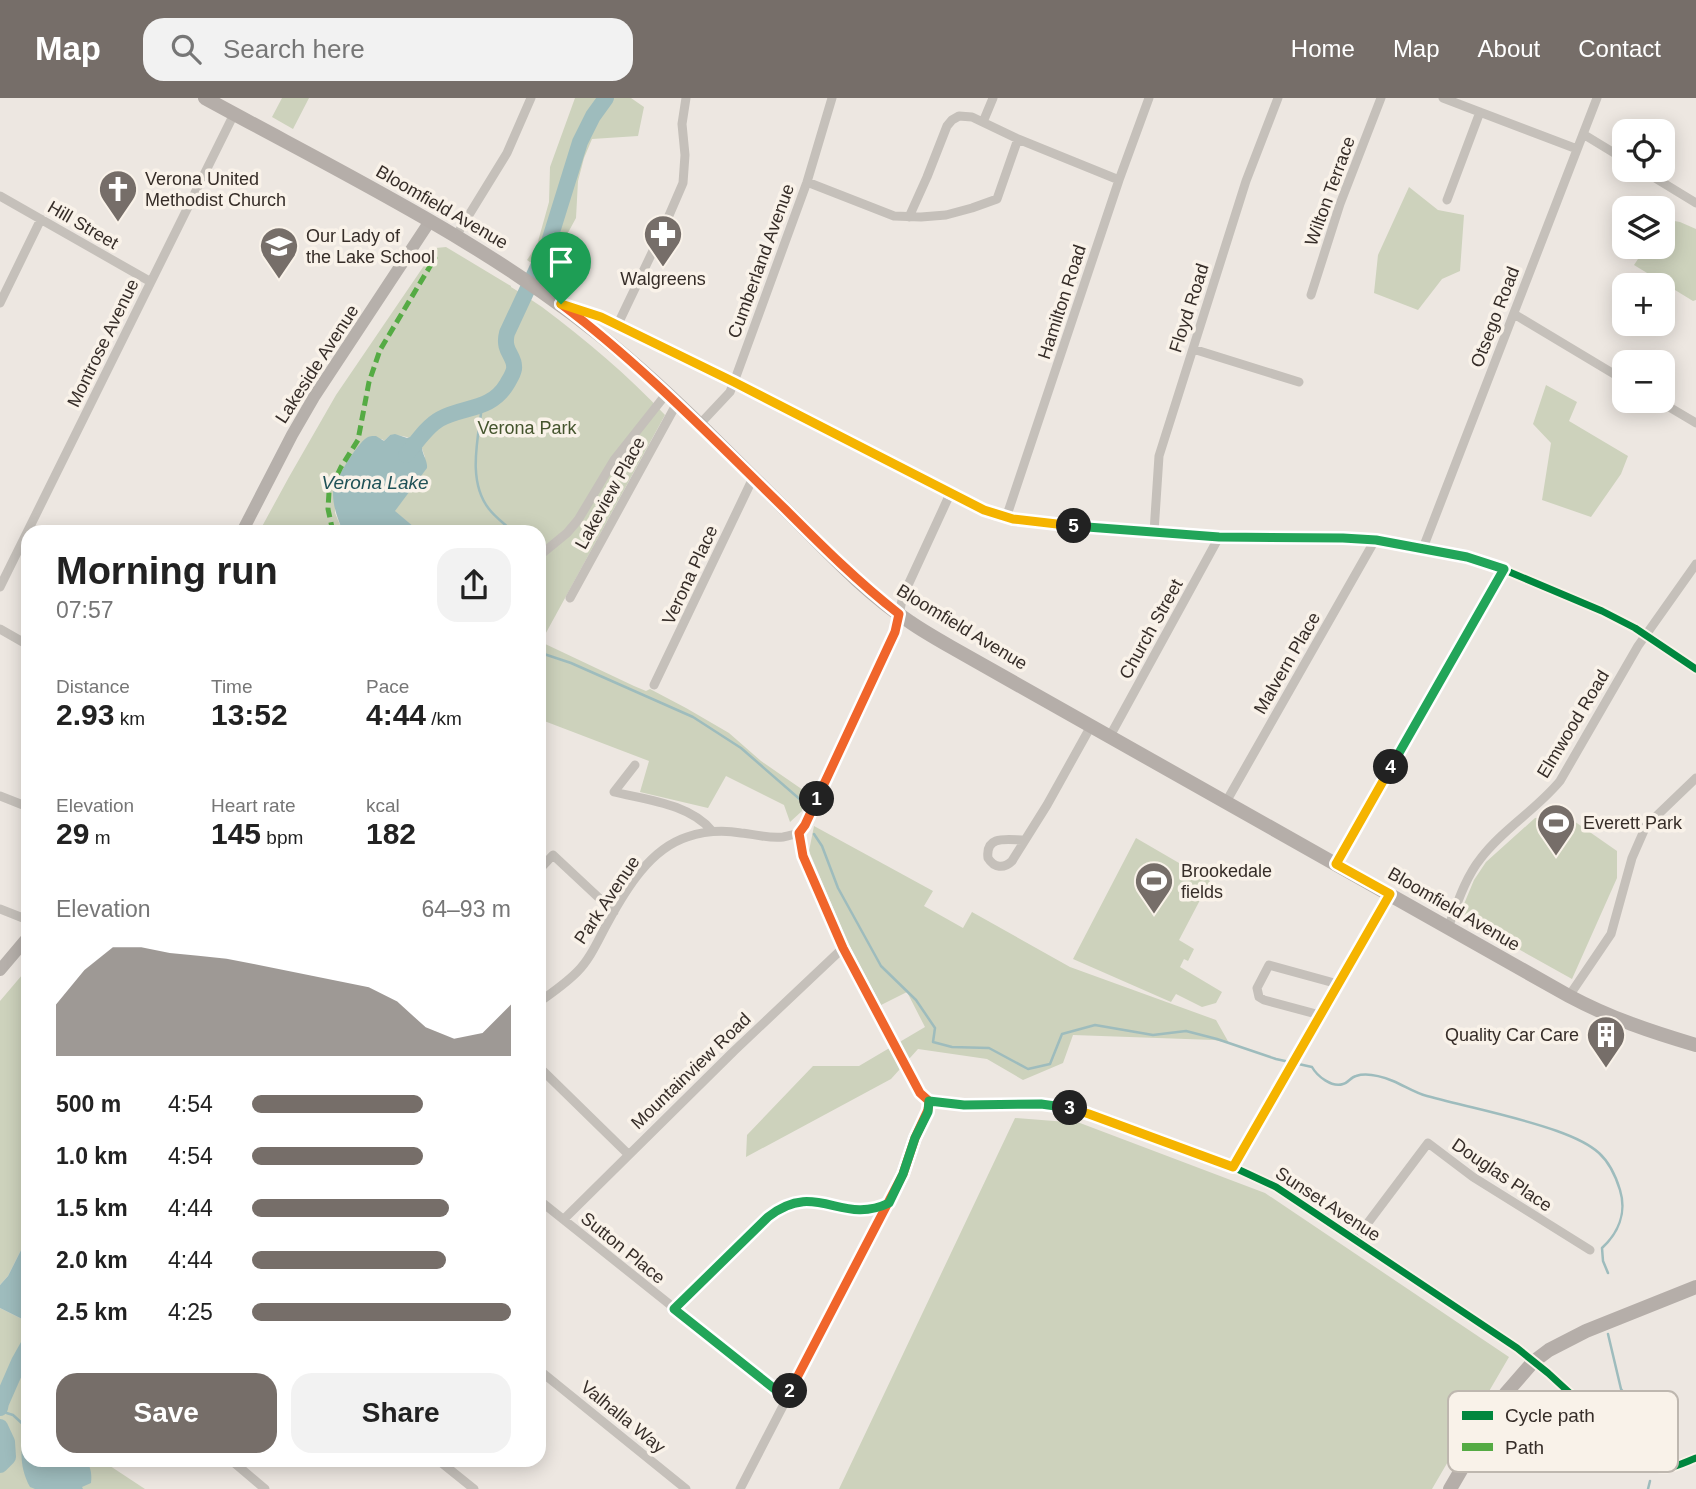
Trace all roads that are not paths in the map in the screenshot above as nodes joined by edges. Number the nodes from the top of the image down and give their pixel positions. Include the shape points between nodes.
1 (205, 98) edge
2 (531, 98) edge
3 (686, 98) edge
4 (832, 98) edge
5 (993, 98) edge
6 (1149, 98) edge
7 (1278, 98) edge
8 (1381, 98) edge
9 (1443, 98) edge
10 (1597, 98) edge
11 (1480, 112) junction
12 (234, 114) junction
13 (983, 122) junction
14 (1583, 134) junction
15 (1018, 139) junction
16 (1577, 149) junction
17 (1612, 152) edge
18 (1119, 180) junction
19 (807, 182) junction
20 (1662, 182) edge
21 (0, 196) edge
22 (1447, 200) dead end
23 (1696, 203) edge
24 (909, 217) junction
25 (41, 219) junction
26 (430, 221) junction
27 (456, 236) junction
28 (151, 282) junction
29 (1311, 295) dead end
30 (0, 303) edge
31 (561, 304) junction
32 (1514, 314) junction
33 (617, 326) junction
34 (1193, 349) junction
35 (1612, 373) edge
36 (734, 382) junction
37 (1299, 382) dead end
38 (672, 398) junction
39 (1675, 411) edge
40 (1696, 423) edge
41 (699, 425) junction
42 (753, 478) junction
43 (950, 494) junction
44 (1006, 517) junction
45 (31, 525) edge
46 (246, 525) edge
47 (1154, 532) junction
48 (1219, 537) junction
49 (1376, 540) junction
50 (21, 545) edge
51 (1423, 548) junction
52 (546, 550) edge
53 (1696, 564) edge
54 (1504, 569) junction
55 (0, 587) edge
56 (570, 598) dead end
57 (899, 614) junction
58 (0, 629) edge
59 (1645, 635) junction
60 (21, 641) edge
61 (1696, 669) edge
62 (654, 685) dead end
63 (1091, 726) junction
64 (1110, 736) junction
65 (635, 765) dead end
66 (1696, 778) edge
67 (0, 796) edge
68 (1226, 802) junction
69 (21, 804) edge
70 (712, 831) junction
71 (799, 833) junction
72 (1025, 840) dead end
73 (546, 862) edge
74 (1336, 864) junction
75 (1390, 894) junction
76 (0, 909) edge
77 (614, 912) junction
78 (21, 917) edge
79 (1448, 928) junction
80 (21, 945) edge
81 (843, 948) junction
82 (0, 970) edge
83 (1338, 984) junction
84 (546, 996) edge
85 (1569, 996) junction
86 (1320, 1015) junction
87 (1696, 1045) edge
88 (546, 1074) edge
89 (929, 1105) junction
90 (628, 1154) junction
91 (1233, 1167) junction
92 (889, 1203) junction
93 (546, 1205) edge
94 (564, 1219) junction
95 (1355, 1240) junction
96 (1590, 1250) dead end
97 (1696, 1287) edge
98 (674, 1309) junction
99 (1533, 1362) junction
100 (546, 1376) edge
101 (1508, 1391) edge
102 (1568, 1391) edge
103 (786, 1398) junction
104 (1696, 1458) edge
105 (1678, 1464) edge
106 (239, 1467) edge
107 (447, 1467) edge
108 (1460, 1472) edge
109 (265, 1489) edge
110 (474, 1489) edge
111 (686, 1489) edge
112 (740, 1489) edge
113 (1450, 1489) edge

1 - 12 main road, Bloomfield Avenue
2 - 27 street via 507,153
3 - 33 street via 683,183
4 - 19 street, Cumberland Avenue
5 - 13 street
6 - 18 street, Hamilton Road
7 - 34 street, Floyd Road via 1246,181
8 - 29 street, Wilton Terrace
9 - 11 street
10 - 14 street, Otsego Road
11 - 16 street
11 - 22 street
12 - 26 main road, Bloomfield Avenue
12 - 28 street, Montrose Avenue
13 - 15 street
13 - 24 street via 963,115 949,122
14 - 16 street, Otsego Road
14 - 17 street
15 - 18 street
15 - 24 street via 997,199 959,212
16 - 32 street, Otsego Road
18 - 44 street, Hamilton Road
19 - 24 street via 894,216
19 - 36 street, Cumberland Avenue
20 - 23 street
21 - 25 street, Hill Street
25 - 28 street, Hill Street
25 - 30 street
26 - 27 main road, Bloomfield Avenue
26 - 46 main road, Lakeside Avenue via 314,397
27 - 31 main road, Bloomfield Avenue
28 - 45 street, Montrose Avenue
31 - 33 street
31 - 38 main road, Bloomfield Avenue
32 - 35 street
32 - 51 street, Otsego Road
33 - 36 street
34 - 37 street
34 - 47 street, Floyd Road via 1158,456
36 - 41 street, Cumberland Avenue
36 - 43 street
38 - 41 main road, Bloomfield Avenue
38 - 52 street via 614,460 578,520
38 - 56 street, Lakeview Place
39 - 40 street
41 - 42 main road, Bloomfield Avenue
42 - 57 main road, Bloomfield Avenue via 854,577
42 - 62 street, Verona Place
43 - 44 street
43 - 57 street
44 - 47 street
47 - 48 street
48 - 49 street
48 - 64 street, Church Street
49 - 51 street
49 - 68 street, Malvern Place
50 - 55 street, Montrose Avenue
51 - 54 street
53 - 59 street, Elmwood Road
54 - 59 street via 1602,611
54 - 74 street
57 - 63 main road, Bloomfield Avenue
57 - 71 street via 895,632
58 - 60 street
59 - 61 street
59 - 79 street, Elmwood Road via 1560,781 1476,864
63 - 64 main road, Bloomfield Avenue
63 - 72 street
64 - 68 main road, Bloomfield Avenue
65 - 70 street via 614,792 675,807
66 - 85 street via 1646,826 1611,934
67 - 69 street
68 - 74 main road, Bloomfield Avenue
70 - 71 street, Park Avenue via 764,837
70 - 77 street, Park Avenue via 686,837 657,854
71 - 81 street via 803,856
73 - 77 street via 553,855
74 - 75 main road, Bloomfield Avenue
75 - 79 main road, Bloomfield Avenue
75 - 83 street
76 - 78 street
77 - 84 street, Park Avenue via 578,971
79 - 85 main road, Bloomfield Avenue
80 - 82 main road
81 - 89 street
81 - 90 street, Mountainview Road
83 - 86 street
83 - 86 street via 1269,965 1257,988 1259,997
85 - 87 main road, Bloomfield Avenue
86 - 91 street
88 - 90 street
89 - 91 street, Sunset Avenue via 1067,1108
89 - 92 street
90 - 94 street, Mountainview Road
91 - 95 street, Sunset Avenue via 1276,1187
92 - 98 street via 859,1211 817,1201 786,1205
92 - 103 street
93 - 94 street, Sutton Place
94 - 98 street, Sutton Place
95 - 96 street, Douglas Place via 1428,1143 1473,1177
95 - 99 street, Sunset Avenue
97 - 99 main road via 1586,1331
98 - 103 street, Sutton Place
99 - 101 main road
99 - 102 street, Sunset Avenue
100 - 111 street, Valhalla Way
103 - 112 street
104 - 105 street, Sunset Avenue
106 - 109 street
107 - 110 street
108 - 113 main road

